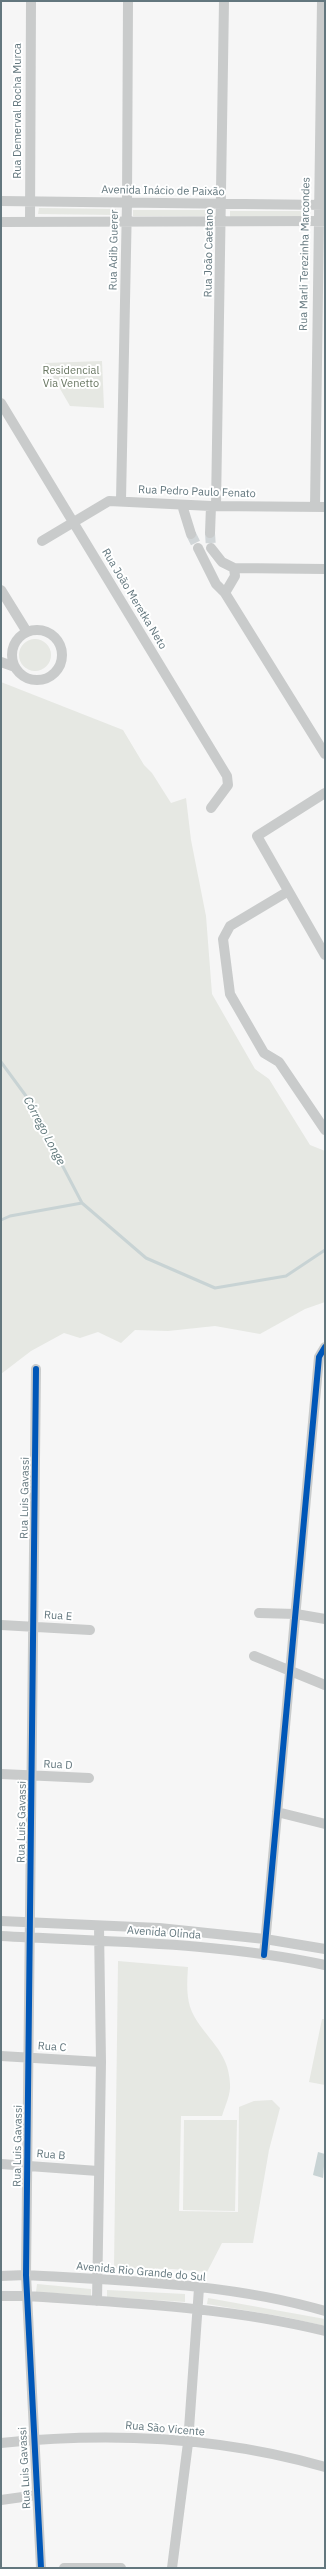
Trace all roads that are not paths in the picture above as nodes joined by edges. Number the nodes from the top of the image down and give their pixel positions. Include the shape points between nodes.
1 (31, 1) edge
2 (128, 1) edge
3 (224, 1) edge
4 (322, 1) edge
5 (1, 201) edge
6 (30, 201) junction
7 (127, 202) junction
8 (222, 203) junction
9 (321, 205) edge
10 (222, 221) junction
11 (321, 221) edge
12 (1, 222) edge
13 (30, 222) junction
14 (126, 222) junction
15 (1, 403) edge
16 (121, 500) junction
17 (182, 505) junction
18 (214, 506) junction
19 (320, 507) edge
20 (73, 521) junction
21 (210, 533) tunnel mouth
22 (191, 534) tunnel mouth
23 (42, 541) dead end
24 (198, 548) tunnel mouth
25 (201, 559) junction
26 (234, 568) junction
27 (325, 570) edge
28 (1, 590) edge
29 (225, 593) junction
30 (27, 632) junction
31 (1, 662) edge
32 (15, 667) junction
33 (325, 754) edge
34 (325, 793) edge
35 (211, 808) dead end
36 (287, 892) junction
37 (325, 954) edge
38 (325, 1130) edge
39 (325, 1347) edge
40 (36, 1369) dead end
41 (259, 1613) dead end
42 (296, 1614) junction
43 (325, 1619) edge
44 (1, 1625) edge
45 (33, 1627) junction
46 (90, 1630) dead end
47 (254, 1656) dead end
48 (291, 1671) junction
49 (325, 1685) edge
50 (1, 1774) edge
51 (33, 1775) junction
52 (89, 1778) dead end
53 (277, 1812) junction
54 (325, 1824) edge
55 (1, 1921) edge
56 (30, 1924) junction
57 (100, 1927) junction
58 (1, 1936) edge
59 (30, 1938) junction
60 (265, 1939) junction
61 (100, 1942) junction
62 (325, 1949) edge
63 (264, 1955) junction
64 (325, 1965) edge
65 (1, 2056) edge
66 (28, 2058) junction
67 (101, 2062) junction
68 (1, 2164) edge
69 (27, 2164) junction
70 (98, 2171) junction
71 (26, 2275) junction
72 (1, 2276) edge
73 (98, 2279) junction
74 (199, 2288) junction
75 (1, 2296) edge
76 (27, 2296) junction
77 (97, 2301) junction
78 (196, 2308) junction
79 (325, 2311) edge
80 (325, 2331) edge
81 (34, 2440) junction
82 (1, 2443) edge
83 (188, 2443) junction
84 (325, 2467) edge
85 (37, 2495) junction
86 (1, 2500) edge
87 (41, 2568) edge
88 (64, 2568) edge
89 (121, 2568) edge
90 (172, 2568) edge

1 - 6 street, Rua Demerval Rocha Murca
2 - 7 street, Rua Adib Guerer
3 - 8 street, Rua João Caetano
4 - 9 street, Rua Marli Terezinha Marcondes
5 - 6 street, Avenida Inácio de Paixão
6 - 7 street, Avenida Inácio de Paixão
6 - 13 street, Rua Demerval Rocha Murca
7 - 8 street, Avenida Inácio de Paixão
7 - 14 street, Rua Adib Guerer
8 - 9 street, Avenida Inácio de Paixão
8 - 10 street, Rua João Caetano
9 - 11 street, Rua Marli Terezinha Marcondes
10 - 11 street
10 - 14 street
10 - 18 street, Rua João Caetano
11 - 19 street, Rua Marli Terezinha Marcondes
12 - 13 street
13 - 14 street
14 - 16 street, Rua Adib Guerer
15 - 20 street, Rua João Meretka Neto
16 - 17 street, Rua Pedro Paulo Fenato
16 - 20 street, Rua Pedro Paulo Fenato via 109,501
17 - 18 street, Rua Pedro Paulo Fenato
17 - 22 street
18 - 19 street, Rua Pedro Paulo Fenato
18 - 21 street, Rua João Caetano
20 - 23 street, Rua Pedro Paulo Fenato
20 - 35 street, Rua João Meretka Neto via 228,776 228,785
24 - 25 street
25 - 26 street via 213,551 222,562
25 - 29 street via 216,584
26 - 27 street
26 - 29 street via 235,576
28 - 30 street
29 - 33 street
30 - 32 street via 13,647
30 - 32 street via 36,630 52,635 61,650 60,663 53,674 37,680 20,674
31 - 32 street
34 - 36 street via 257,836
36 - 37 street
36 - 38 street via 230,926 225,932 223,939 230,994 264,1053 280,1062
39 - 42 street via 319,1357
40 - 45 street, Rua Luis Gavassi
41 - 42 street
42 - 43 street
42 - 48 street
44 - 45 street, Rua E
45 - 46 street, Rua E
45 - 51 street, Rua Luis Gavassi
47 - 48 street
48 - 49 street
48 - 53 street
50 - 51 street, Rua D
51 - 52 street, Rua D
51 - 56 street, Rua Luis Gavassi
53 - 54 street
53 - 60 street
55 - 56 street, Avenida Olinda
56 - 57 street, Avenida Olinda
56 - 59 street, Rua Luis Gavassi
57 - 60 street, Avenida Olinda via 159,1928
57 - 61 street
58 - 59 street, Avenida Olinda
59 - 61 street, Avenida Olinda
59 - 66 street, Rua Luis Gavassi
60 - 62 street, Avenida Olinda
60 - 63 street
61 - 63 street, Avenida Olinda via 168,1945
61 - 67 street
63 - 64 street, Avenida Olinda
65 - 66 street, Rua C
66 - 67 street, Rua C
66 - 69 street, Rua Luis Gavassi
67 - 70 street
68 - 69 street, Rua B
69 - 70 street, Rua B
69 - 71 street, Rua Luis Gavassi
70 - 73 street
71 - 72 street, Avenida Rio Grande do Sul
71 - 73 street, Avenida Rio Grande do Sul
71 - 76 street, Rua Luis Gavassi
73 - 74 street, Avenida Rio Grande do Sul
73 - 77 street
74 - 78 street
74 - 79 street, Avenida Rio Grande do Sul
75 - 76 street
76 - 77 street
76 - 81 street, Rua Luis Gavassi
77 - 78 street
78 - 80 street via 258,2317
78 - 83 street
81 - 82 street, Rua São Vicente
81 - 83 street, Rua São Vicente via 142,2438
81 - 85 street, Rua Luis Gavassi
83 - 84 street, Rua São Vicente via 253,2451
83 - 90 street
85 - 86 street
85 - 87 street, Rua Luis Gavassi
88 - 89 street

